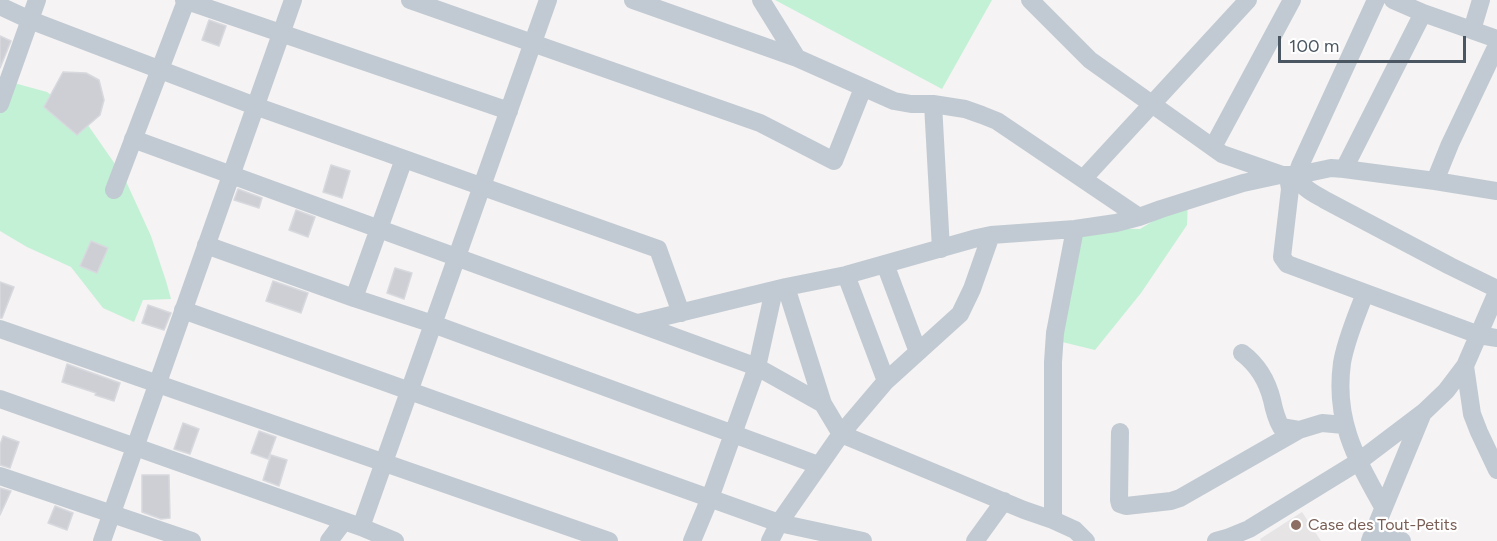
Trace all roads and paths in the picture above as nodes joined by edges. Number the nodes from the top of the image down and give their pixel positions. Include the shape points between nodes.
1 (37, 0) edge
2 (185, 0) edge
3 (292, 0) edge
4 (410, 0) edge
5 (548, 0) edge
6 (633, 0) edge
7 (761, 0) edge
8 (1030, 0) edge
9 (1248, 0) edge
10 (1292, 0) edge
11 (1376, 0) edge
12 (1393, 0) edge
13 (1481, 0) edge
14 (0, 6) edge
15 (1423, 13) junction
16 (30, 20) junction
17 (1472, 30) junction
18 (281, 33) junction
19 (1497, 39) edge
20 (533, 43) junction
21 (1497, 45) edge
22 (797, 58) junction
23 (160, 69) junction
24 (863, 88) junction
25 (1, 98) edge
26 (933, 104) junction
27 (1152, 104) junction
28 (255, 106) junction
29 (508, 111) junction
30 (134, 139) junction
31 (1213, 147) junction
32 (404, 159) junction
33 (1344, 169) junction
34 (231, 175) junction
35 (1289, 175) junction
36 (1083, 178) junction
37 (1435, 181) junction
38 (482, 186) junction
39 (114, 190) dead end
40 (1497, 191) edge
41 (1139, 217) junction
42 (378, 229) junction
43 (1076, 229) junction
44 (991, 236) junction
45 (206, 245) junction
46 (941, 249) junction
47 (457, 257) junction
48 (885, 264) junction
49 (846, 275) junction
50 (780, 289) junction
51 (1497, 290) edge
52 (1365, 293) junction
53 (354, 298) junction
54 (183, 310) junction
55 (681, 313) junction
56 (638, 323) junction
57 (433, 324) junction
58 (0, 329) edge
59 (1479, 335) junction
60 (1497, 338) edge
61 (918, 352) junction
62 (1242, 353) dead end
63 (757, 366) junction
64 (1465, 366) junction
65 (886, 381) junction
66 (157, 384) junction
67 (409, 391) junction
68 (0, 399) edge
69 (823, 404) junction
70 (1424, 412) junction
71 (1344, 425) junction
72 (1299, 430) junction
73 (1120, 432) dead end
74 (733, 434) junction
75 (841, 434) junction
76 (135, 447) junction
77 (1358, 462) junction
78 (384, 463) junction
79 (818, 465) junction
80 (1497, 470) edge
81 (0, 476) edge
82 (710, 498) junction
83 (1005, 501) junction
84 (1383, 507) junction
85 (111, 513) junction
86 (1053, 520) junction
87 (779, 523) junction
88 (352, 524) junction
89 (1252, 535) edge
90 (1371, 540) edge
91 (102, 541) edge
92 (192, 541) edge
93 (329, 541) edge
94 (395, 541) edge
95 (609, 541) edge
96 (692, 541) edge
97 (770, 541) edge
98 (863, 541) edge
99 (975, 541) edge
100 (1086, 541) edge
101 (1215, 541) edge
102 (1402, 541) edge

1 - 16 street
2 - 18 street
2 - 23 street
3 - 18 street
4 - 20 street
5 - 20 street
6 - 22 street
7 - 22 street
8 - 27 street via 1090,60
9 - 27 street
10 - 31 street
11 - 35 street via 1303,159
12 - 15 street
13 - 17 street
14 - 16 street
15 - 17 street
15 - 33 street
16 - 23 street
16 - 25 street
17 - 19 street
18 - 28 street
18 - 29 street
20 - 24 street via 760,123 834,161
20 - 29 street
21 - 37 street
22 - 24 street
23 - 28 street
23 - 30 street
24 - 26 street via 902,103
26 - 36 street via 964,109 997,122
26 - 46 street
27 - 31 street
27 - 36 street
28 - 32 street
28 - 34 street
29 - 38 street
30 - 34 street
30 - 39 street
31 - 35 street via 1222,154
32 - 38 street
32 - 42 street
33 - 35 street
33 - 37 street
34 - 42 street
34 - 45 street
35 - 41 street via 1243,183
35 - 51 street via 1312,193
35 - 52 street via 1282,257 1287,264
36 - 41 street
37 - 40 street
38 - 47 street
38 - 55 street via 658,249
41 - 43 street
42 - 47 street
42 - 53 street
43 - 44 street
43 - 86 street via 1055,333
44 - 46 street
44 - 61 street via 960,314
45 - 53 street
45 - 54 street
46 - 48 street
47 - 56 street
47 - 57 street
48 - 49 street
48 - 61 street
49 - 50 street
49 - 65 street
50 - 55 street
50 - 63 street
50 - 69 street
51 - 59 street
52 - 59 street
52 - 71 street via 1342,361
53 - 57 street
54 - 66 street
54 - 67 street
55 - 56 street
56 - 63 street
57 - 67 street
57 - 74 street
58 - 66 street
59 - 60 street
59 - 64 street
61 - 65 street
62 - 72 street via 1264,376 1281,427
63 - 69 street
63 - 74 street
64 - 70 street
64 - 80 street via 1472,414
65 - 75 street
66 - 76 street
66 - 78 street
67 - 78 street
67 - 82 street
68 - 76 street
69 - 75 street
70 - 77 street
70 - 84 street
71 - 72 street via 1322,423
71 - 77 street
72 - 73 street via 1180,498 1125,506 1119,500
74 - 79 street
74 - 82 street
75 - 79 street
75 - 83 street
76 - 85 street
76 - 88 street
77 - 84 street
77 - 89 street
78 - 88 street
78 - 95 street
79 - 87 street
81 - 85 street
82 - 87 street
82 - 96 street
83 - 86 street
83 - 99 street
84 - 90 street
85 - 91 street
85 - 92 street
86 - 100 street via 1075,530
87 - 97 street
87 - 98 street
88 - 93 street
88 - 94 street
89 - 101 street
90 - 102 street

